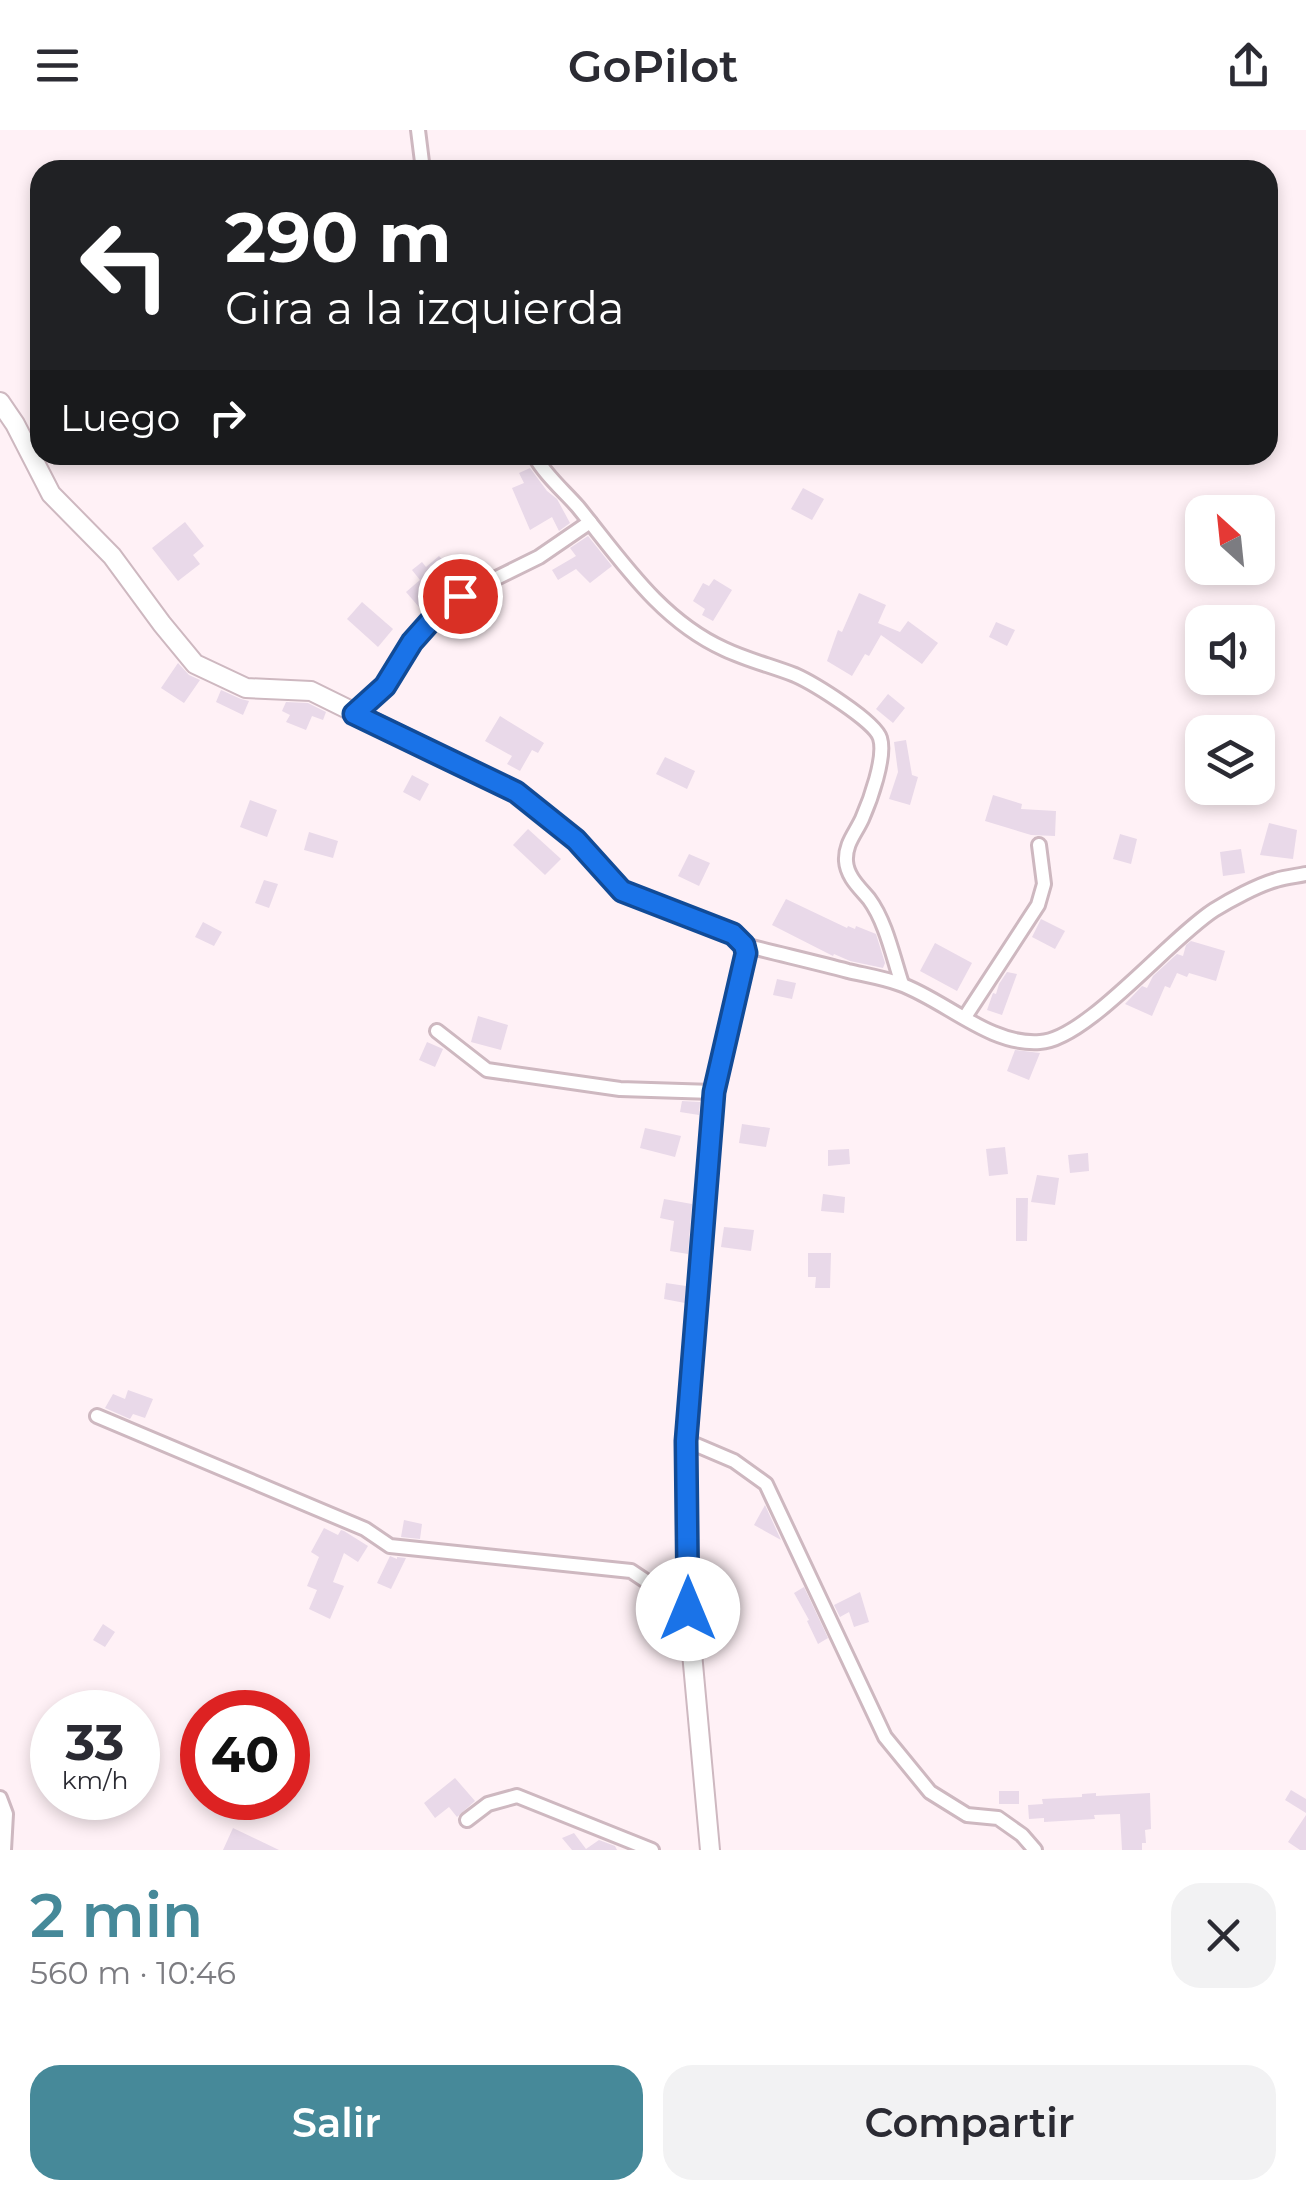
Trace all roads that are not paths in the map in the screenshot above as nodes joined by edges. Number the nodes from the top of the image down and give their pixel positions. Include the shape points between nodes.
1 (418, 130) edge
2 (422, 160) edge
3 (0, 402) edge
4 (30, 453) edge
5 (36, 465) edge
6 (539, 465) edge
7 (590, 522) junction
8 (354, 714) junction
9 (1039, 845) dead end
10 (1306, 874) edge
11 (744, 945) junction
12 (902, 984) junction
13 (965, 1017) junction
14 (437, 1032) dead end
15 (714, 1092) junction
16 (97, 1416) dead end
17 (686, 1441) junction
18 (688, 1609) junction
19 (0, 1798) edge
20 (466, 1820) dead end
21 (4, 1850) edge
22 (652, 1850) edge
23 (710, 1850) edge
24 (1036, 1850) edge

1 - 2 street
3 - 4 street
5 - 8 street via 51,494 112,556 195,664 246,688 311,691
6 - 7 street
7 - 8 street via 436,615 385,686
7 - 12 street via 677,621 723,649 800,677 875,730 878,772 846,864 882,924
8 - 11 street via 516,792 576,840 622,891 733,934
9 - 13 street via 1044,884 1038,905
10 - 13 street via 1276,880 1215,909 1074,1031 1054,1040 1021,1041
11 - 12 street
11 - 15 street
12 - 13 street
14 - 15 street via 487,1070 620,1089
15 - 17 street
16 - 18 street via 365,1529 390,1546 631,1571
17 - 18 street
17 - 24 street via 766,1484 884,1737 930,1792 967,1816 998,1818
18 - 23 street
19 - 21 street
20 - 22 street via 488,1804 517,1796

